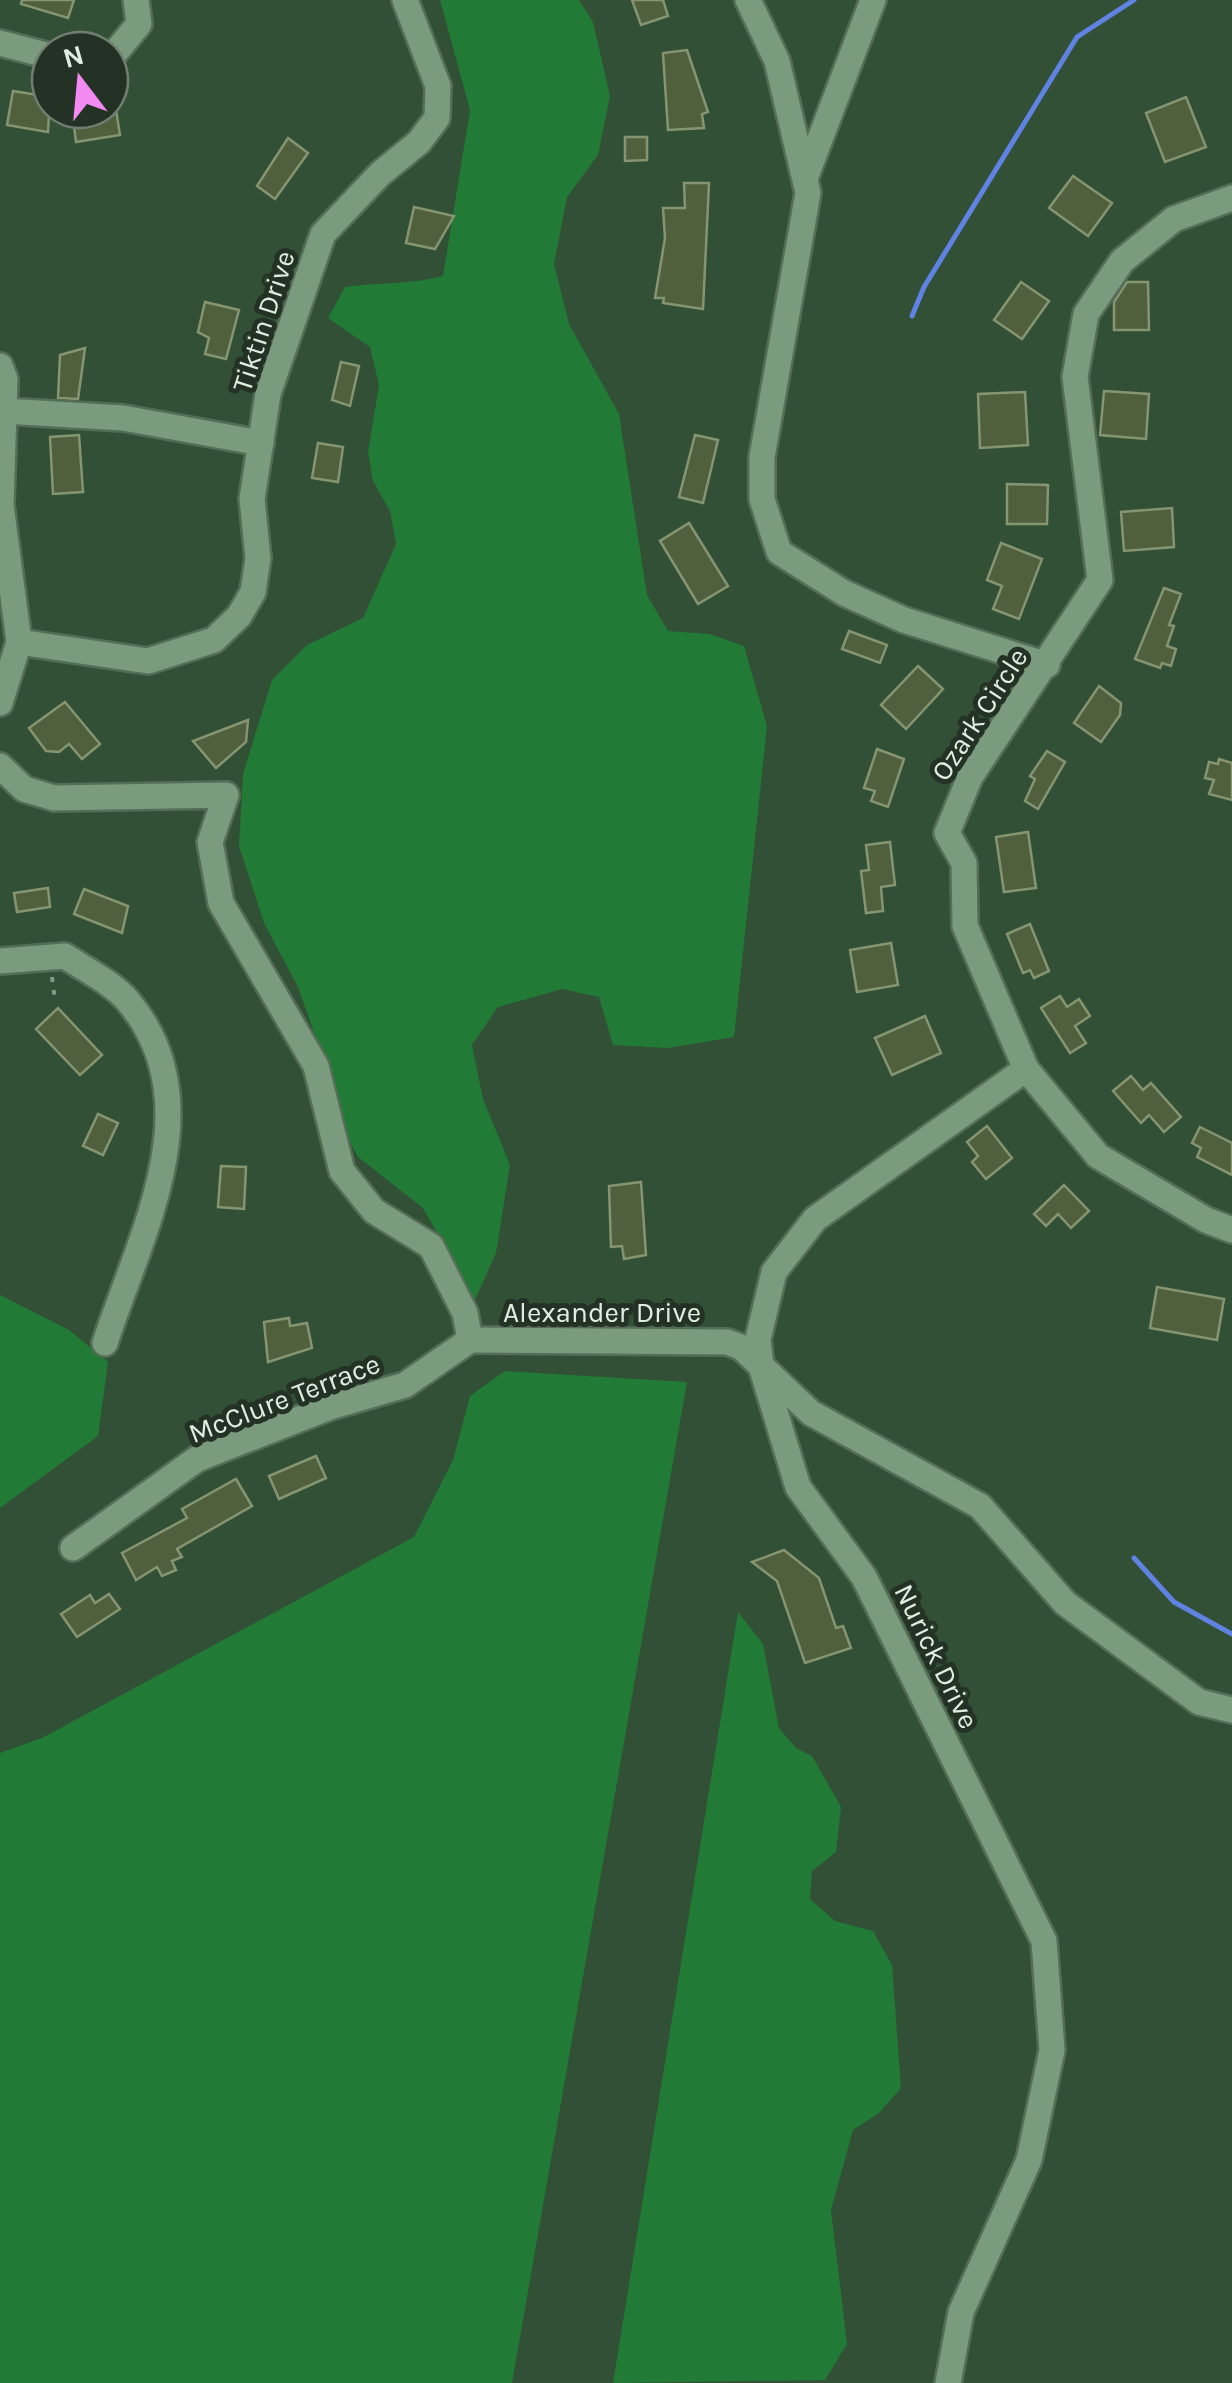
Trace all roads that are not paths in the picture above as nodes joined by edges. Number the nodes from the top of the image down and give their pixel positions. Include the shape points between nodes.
1 (136, 0) edge
2 (405, 0) edge
3 (748, 0) edge
4 (873, 0) edge
5 (130, 35) edge
6 (0, 43) edge
7 (30, 51) edge
8 (806, 176) junction
9 (1232, 198) edge
10 (0, 366) edge
11 (4, 411) junction
12 (261, 442) junction
13 (19, 642) junction
14 (1047, 664) junction
15 (0, 703) edge
16 (0, 766) edge
17 (0, 961) edge
18 (1026, 1069) junction
19 (1232, 1230) edge
20 (470, 1340) junction
21 (105, 1343) dead end
22 (760, 1366) junction
23 (72, 1548) dead end
24 (1232, 1710) edge
25 (948, 2383) edge

1 - 5 street via 139,24
2 - 12 street, Tiktin Drive via 438,86 437,118 323,234 268,394
3 - 8 street via 777,61
4 - 8 street
6 - 7 street
8 - 14 street via 762,458 762,499 780,552 844,593 904,620
9 - 14 street, Ozark Circle via 1174,219 1122,261 1086,314 1074,377 1100,580
10 - 11 street
11 - 12 street via 122,418
11 - 13 street via 1,505
12 - 13 street, Tiktin Drive via 252,499 258,558 252,592 240,616 214,640 148,660
13 - 15 street
14 - 18 street, Ozark Circle via 970,778 947,832 964,862 965,926
16 - 20 street, Alexander Drive via 24,789 54,798 226,795 210,842 221,903 316,1066 342,1171 374,1211 431,1246
17 - 21 street via 65,956 127,1000 160,1056 170,1095 170,1144
18 - 19 street, Ozark Circle via 1098,1156
18 - 22 street, Nurick Drive via 815,1218 774,1272 758,1339
20 - 22 street, Alexander Drive via 727,1342
20 - 23 street, McClure Terrace via 405,1385 197,1459
22 - 24 street, Alexander Drive via 811,1413 980,1506 1065,1603 1199,1702
22 - 25 street, Nurick Drive via 798,1487 864,1577 1044,1941 1052,2050 1029,2160 962,2312

